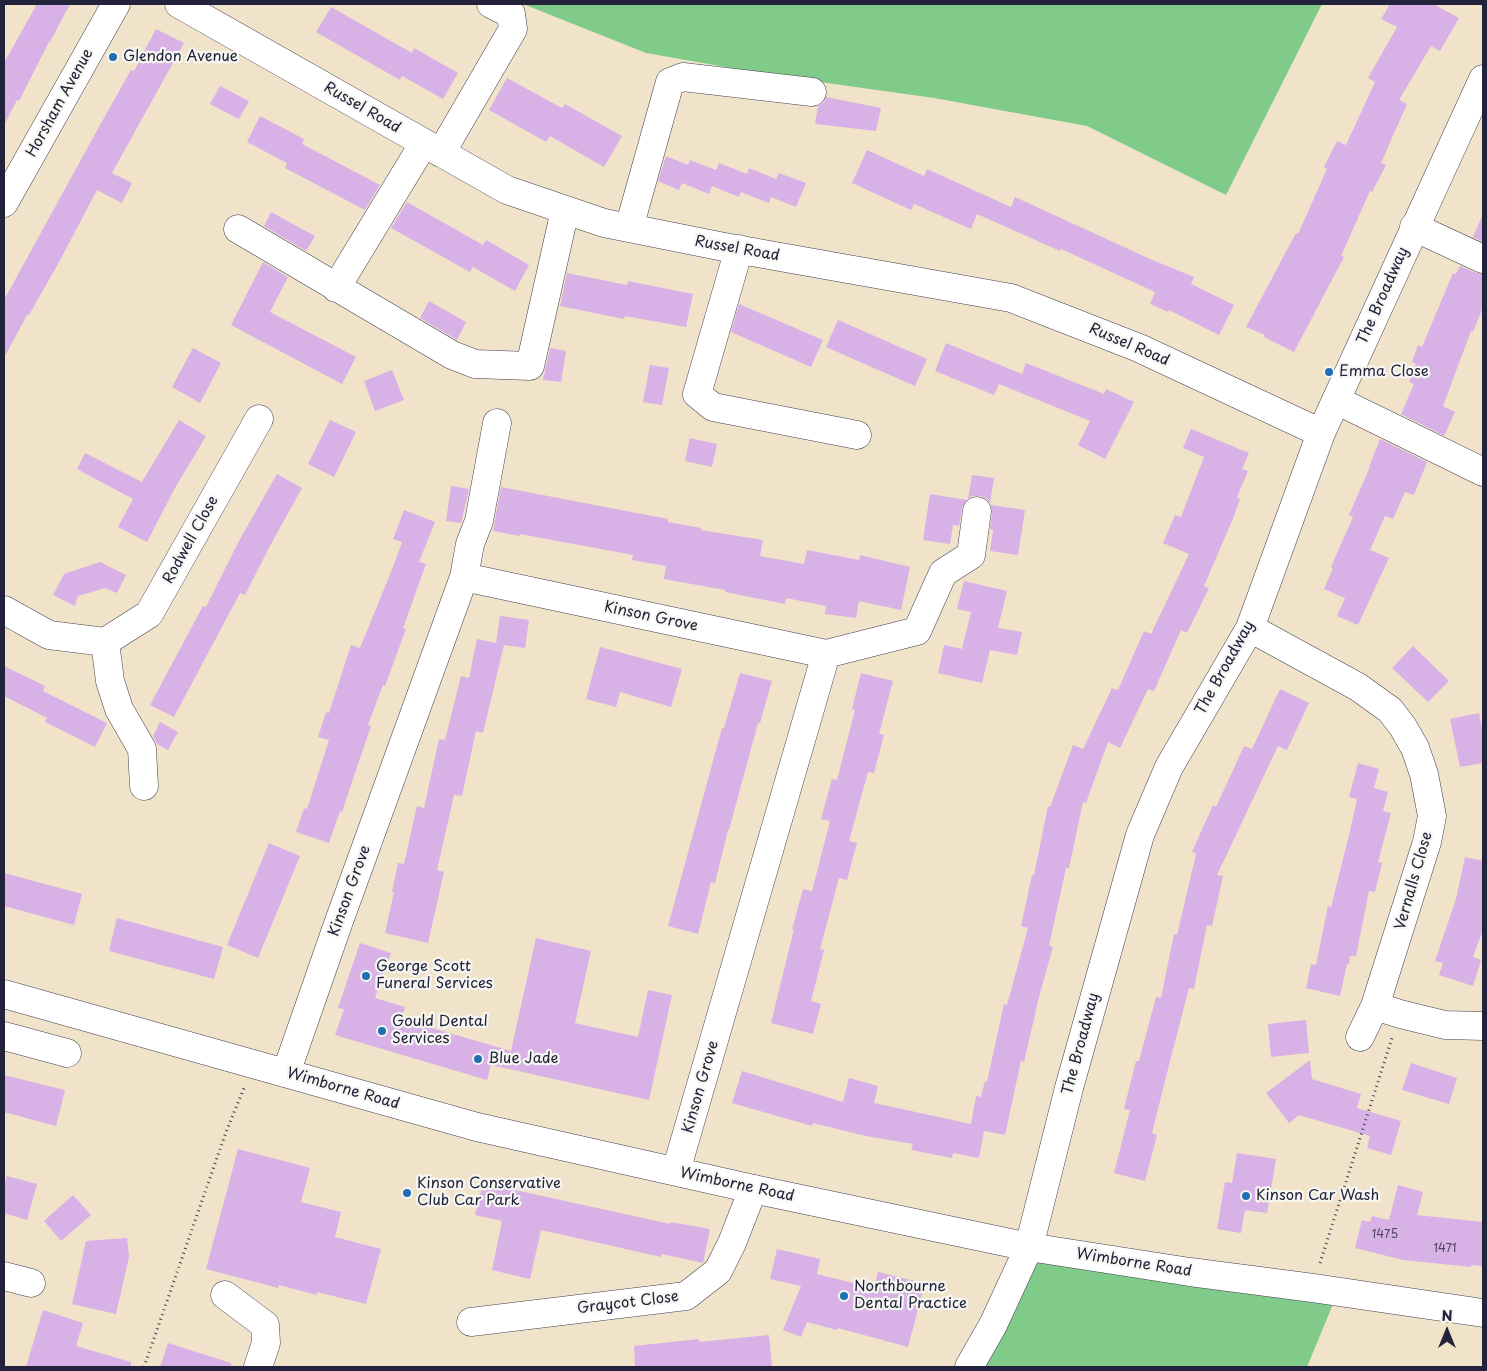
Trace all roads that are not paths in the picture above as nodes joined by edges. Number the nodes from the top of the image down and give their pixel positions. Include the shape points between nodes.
1 (116, 4) edge
2 (178, 4) edge
3 (491, 4) edge
4 (1483, 79) edge
5 (812, 92) dead end
6 (432, 148) junction
7 (4, 203) edge
8 (565, 210) junction
9 (1414, 227) junction
10 (238, 228) dead end
11 (629, 228) junction
12 (739, 250) junction
13 (1483, 259) edge
14 (336, 288) junction
15 (1336, 400) junction
16 (259, 419) dead end
17 (497, 424) dead end
18 (1321, 433) junction
19 (857, 435) dead end
20 (1483, 472) edge
21 (977, 511) dead end
22 (464, 577) junction
23 (4, 610) edge
24 (1250, 628) junction
25 (105, 642) junction
26 (826, 654) junction
27 (144, 786) dead end
28 (4, 994) edge
29 (1388, 1010) junction
30 (1483, 1026) edge
31 (4, 1036) edge
32 (1360, 1037) dead end
33 (67, 1053) dead end
34 (286, 1073) junction
35 (676, 1172) junction
36 (753, 1189) junction
37 (1029, 1246) junction
38 (4, 1278) edge
39 (32, 1283) dead end
40 (225, 1294) dead end
41 (1483, 1313) edge
42 (471, 1322) dead end
43 (258, 1367) edge
44 (969, 1367) edge

1 - 7 street, Horsham Avenue
2 - 6 street, Russel Road
3 - 6 street via 510,14 513,29
4 - 9 street, The Broadway
5 - 11 street via 683,77 670,82
6 - 8 street, Russel Road via 507,190
6 - 14 street
8 - 11 street, Russel Road
8 - 14 street via 530,366 475,364 452,355
9 - 13 street
9 - 15 street, The Broadway
10 - 14 street
11 - 12 street, Russel Road
12 - 18 street, Russel Road via 1011,298 1139,348
12 - 19 street via 697,394 714,408
15 - 18 street, The Broadway
15 - 20 street
16 - 25 street, Rodwell Close via 149,614
17 - 22 street via 479,521 470,544
18 - 24 street, The Broadway
21 - 26 street via 971,555 943,573 917,631
22 - 26 street, Kinson Grove
22 - 34 street, Kinson Grove
23 - 25 street via 49,635
24 - 29 street, Vernalls Close via 1358,687 1390,710 1415,748 1432,816
24 - 37 street, The Broadway via 1169,767 1140,835 1069,1088
25 - 27 street via 110,681 119,709 142,749
26 - 35 street, Kinson Grove
28 - 34 street, Wimborne Road
29 - 30 street via 1445,1025
29 - 32 street, Vernalls Close
31 - 33 street
34 - 35 street, Wimborne Road via 478,1127
35 - 36 street, Wimborne Road
36 - 37 street, Wimborne Road
36 - 42 street, Graycot Close via 718,1271 686,1296
37 - 41 street, Wimborne Road
37 - 44 street, The Broadway via 993,1325
38 - 39 street
40 - 43 street via 265,1325 266,1343

